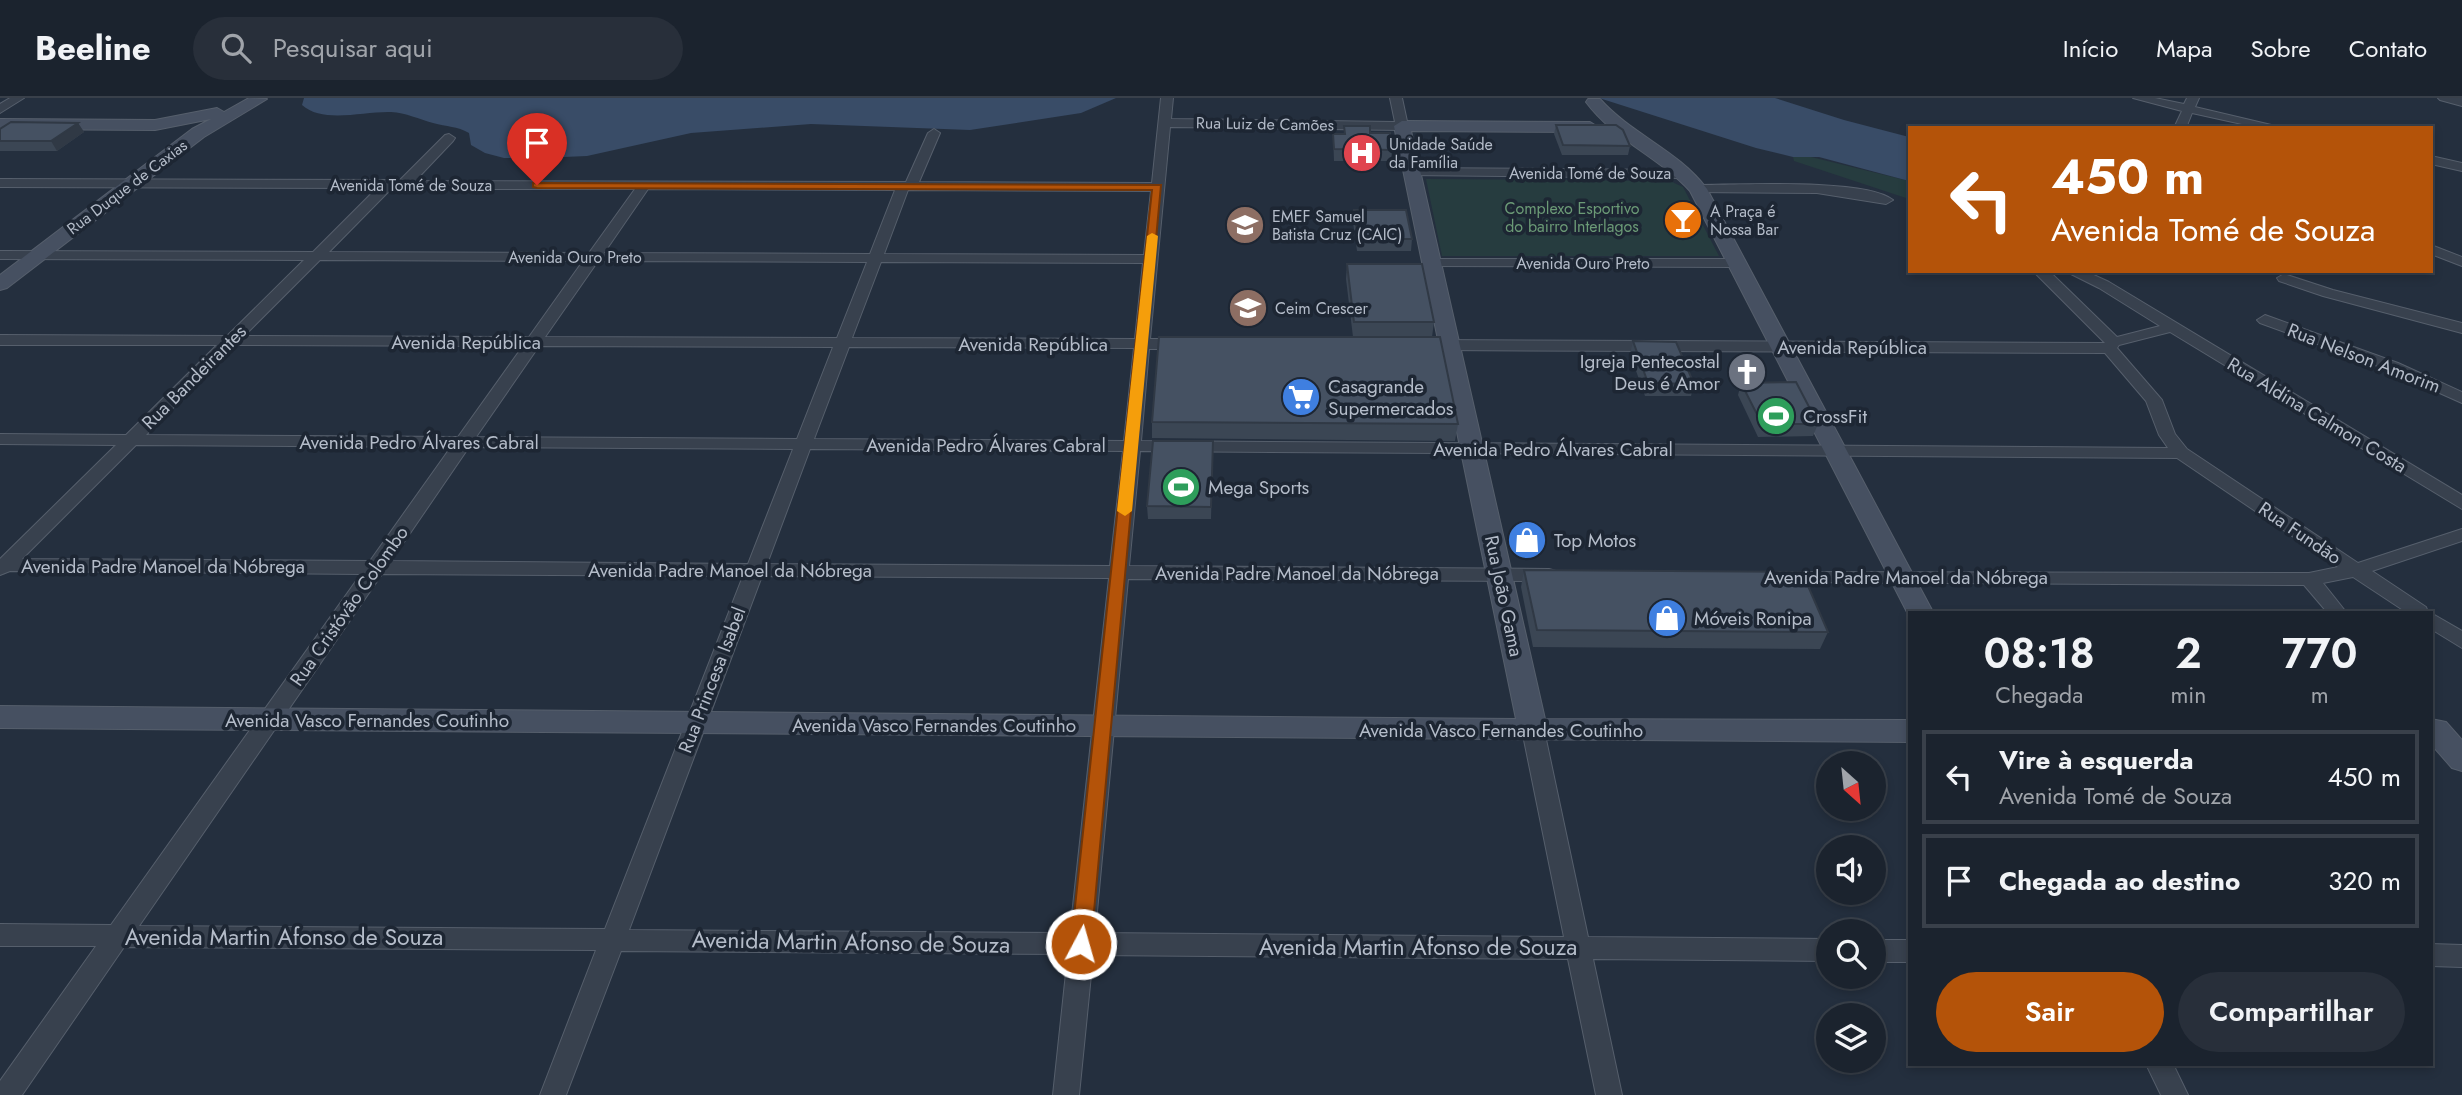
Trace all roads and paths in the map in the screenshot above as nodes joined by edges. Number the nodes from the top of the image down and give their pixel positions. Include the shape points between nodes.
1 (18, 98) edge
2 (259, 98) edge
3 (1167, 98) edge
4 (1396, 98) edge
5 (2139, 98) edge
6 (2444, 98) edge
7 (1595, 100) edge
8 (2462, 102) edge
9 (2190, 103) edge
10 (0, 109) edge
11 (1164, 123) junction
12 (0, 124) edge
13 (155, 125) junction
14 (1402, 126) junction
15 (2181, 126) edge
16 (2271, 126) edge
17 (1536, 127) junction
18 (1617, 127) junction
19 (198, 133) junction
20 (934, 133) dead end
21 (449, 138) dead end
22 (2433, 160) edge
23 (2462, 167) edge
24 (1412, 172) junction
25 (1691, 182) junction
26 (0, 183) edge
27 (130, 184) junction
28 (396, 184) junction
29 (644, 185) junction
30 (907, 186) junction
31 (1157, 187) junction
32 (1886, 200) dead end
33 (2433, 250) edge
34 (0, 256) edge
35 (36, 256) junction
36 (316, 257) junction
37 (594, 257) junction
38 (875, 258) junction
39 (1150, 260) junction
40 (1432, 262) junction
41 (2462, 262) edge
42 (1735, 263) junction
43 (2042, 273) edge
44 (2077, 273) edge
45 (2284, 278) dead end
46 (0, 284) edge
47 (2265, 320) dead end
48 (2172, 327) junction
49 (2462, 328) edge
50 (0, 340) edge
51 (231, 341) junction
52 (534, 342) junction
53 (842, 343) junction
54 (1142, 344) junction
55 (1196, 345) edge
56 (1426, 345) edge
57 (2111, 345) junction
58 (1450, 346) junction
59 (1779, 347) junction
60 (2462, 398) edge
61 (0, 439) edge
62 (131, 440) junction
63 (464, 442) junction
64 (803, 444) junction
65 (1131, 446) junction
66 (1472, 448) junction
67 (1834, 450) junction
68 (2181, 453) junction
69 (2462, 503) edge
70 (2462, 535) edge
71 (2, 567) edge
72 (376, 568) junction
73 (755, 570) junction
74 (2356, 570) junction
75 (1119, 572) junction
76 (1499, 574) junction
77 (1569, 575) edge
78 (1763, 576) edge
79 (1901, 577) junction
80 (2309, 579) junction
81 (1919, 611) edge
82 (2336, 611) edge
83 (2418, 611) edge
84 (2433, 621) edge
85 (2462, 641) edge
86 (0, 717) edge
87 (263, 728) junction
88 (693, 731) junction
89 (1908, 731) edge
90 (1102, 734) junction
91 (0, 735) edge
92 (1535, 738) junction
93 (1908, 747) edge
94 (0, 935) edge
95 (118, 936) junction
96 (612, 940) junction
97 (1081, 944) junction
98 (1579, 948) junction
99 (1816, 950) edge
100 (1886, 951) edge
101 (1908, 951) edge
102 (2433, 955) edge
103 (2462, 956) edge
104 (2160, 1066) edge
105 (6, 1095) edge
106 (552, 1095) edge
107 (1066, 1095) edge
108 (1609, 1095) edge
109 (2175, 1095) edge

1 - 10 street
2 - 13 main road via 205,117
2 - 19 main road, Rua Duque de Caxias
3 - 11 street
4 - 14 street, Rua João Gama
5 - 9 street
6 - 8 street
7 - 17 main road via 1562,120
7 - 18 main road
9 - 15 street
9 - 16 street
11 - 14 street, Rua Luiz de Camões
11 - 31 street
12 - 13 main road
13 - 19 main road via 194,127
14 - 17 main road, Rua Luiz de Camões
14 - 24 main road, Rua João Gama
17 - 18 main road, Rua Luiz de Camões
18 - 25 main road
19 - 27 main road, Rua Duque de Caxias
20 - 30 street, Rua Princesa Isabel
21 - 28 street
22 - 23 street
24 - 25 street, Avenida Tomé de Souza
24 - 40 main road, Rua João Gama
25 - 32 street, Avenida Tomé de Souza via 1851,192
25 - 42 main road
26 - 27 street, Avenida Tomé de Souza
27 - 28 street, Avenida Tomé de Souza
27 - 35 main road, Rua Duque de Caxias
28 - 29 street, Avenida Tomé de Souza
28 - 36 street, Rua Bandeirantes
29 - 30 street, Avenida Tomé de Souza
29 - 37 street, Rua Cristóvão Colombo
30 - 31 street, Avenida Tomé de Souza
30 - 38 street, Rua Princesa Isabel
31 - 39 street
33 - 41 street
34 - 35 street, Avenida Ouro Preto
35 - 36 street, Avenida Ouro Preto
35 - 46 main road, Rua Duque de Caxias
36 - 37 street, Avenida Ouro Preto
36 - 51 street, Rua Bandeirantes
37 - 38 street, Avenida Ouro Preto
37 - 52 street, Rua Cristóvão Colombo
38 - 39 street, Avenida Ouro Preto
38 - 53 street, Rua Princesa Isabel
39 - 54 street
40 - 42 street, Avenida Ouro Preto
40 - 58 main road, Rua João Gama
42 - 59 main road
43 - 57 street
44 - 48 street, Rua Aldina Calmon Costa
45 - 49 street
47 - 60 street, Rua Nelson Amorim via 2392,366
48 - 57 street, Avenida República
48 - 69 street, Rua Aldina Calmon Costa
50 - 51 street, Avenida República
51 - 52 street, Avenida República
51 - 62 street, Rua Bandeirantes
52 - 53 street, Avenida República
52 - 63 street, Rua Cristóvão Colombo
53 - 54 street, Avenida República
53 - 64 street, Rua Princesa Isabel
54 - 55 street, Avenida República
54 - 65 street
56 - 58 street, Avenida República
57 - 59 street, Avenida República
57 - 68 street via 2154,400 2167,435
58 - 59 street, Avenida República
58 - 66 main road, Rua João Gama
59 - 67 main road
61 - 62 street, Avenida Pedro Álvares Cabral
62 - 63 street, Avenida Pedro Álvares Cabral
62 - 71 street, Rua Bandeirantes
63 - 64 street, Avenida Pedro Álvares Cabral
63 - 72 street, Rua Cristóvão Colombo
64 - 65 street, Avenida Pedro Álvares Cabral
64 - 73 street, Rua Princesa Isabel
65 - 66 street, Avenida Pedro Álvares Cabral
65 - 75 street
66 - 67 street, Avenida Pedro Álvares Cabral
66 - 76 main road, Rua João Gama
67 - 68 street, Avenida Pedro Álvares Cabral
67 - 79 main road
68 - 74 street, Rua Fundão
70 - 74 street, Avenida Padre Manoel da Nóbrega
71 - 72 street, Avenida Padre Manoel da Nóbrega
72 - 73 street, Avenida Padre Manoel da Nóbrega
72 - 87 street, Rua Cristóvão Colombo
73 - 75 street, Avenida Padre Manoel da Nóbrega
73 - 88 street, Rua Princesa Isabel
74 - 80 street, Avenida Padre Manoel da Nóbrega
74 - 83 street, Rua Fundão
75 - 76 street, Avenida Padre Manoel da Nóbrega
75 - 90 street
76 - 77 street, Avenida Padre Manoel da Nóbrega
76 - 92 main road, Rua João Gama
78 - 79 street, Avenida Padre Manoel da Nóbrega
79 - 80 street, Avenida Padre Manoel da Nóbrega
79 - 81 main road
80 - 82 street
84 - 85 street
86 - 87 main road, Avenida Vasco Fernandes Coutinho
87 - 88 main road, Avenida Vasco Fernandes Coutinho
87 - 91 main road, Avenida Vasco Fernandes Coutinho
87 - 95 street, Rua Cristóvão Colombo
88 - 90 main road, Avenida Vasco Fernandes Coutinho
88 - 96 street, Rua Princesa Isabel
89 - 92 main road, Avenida Vasco Fernandes Coutinho
90 - 92 main road, Avenida Vasco Fernandes Coutinho
90 - 97 street
92 - 93 main road, Avenida Vasco Fernandes Coutinho
92 - 98 street, Rua João Gama
94 - 95 street, Avenida Martin Afonso de Souza
95 - 96 street, Avenida Martin Afonso de Souza
95 - 105 street, Rua Cristóvão Colombo
96 - 97 street, Avenida Martin Afonso de Souza
96 - 106 street, Rua Princesa Isabel
97 - 98 street, Avenida Martin Afonso de Souza
97 - 107 street
98 - 99 street, Avenida Martin Afonso de Souza
98 - 108 street, Rua João Gama
100 - 101 street
102 - 103 street
104 - 109 street

